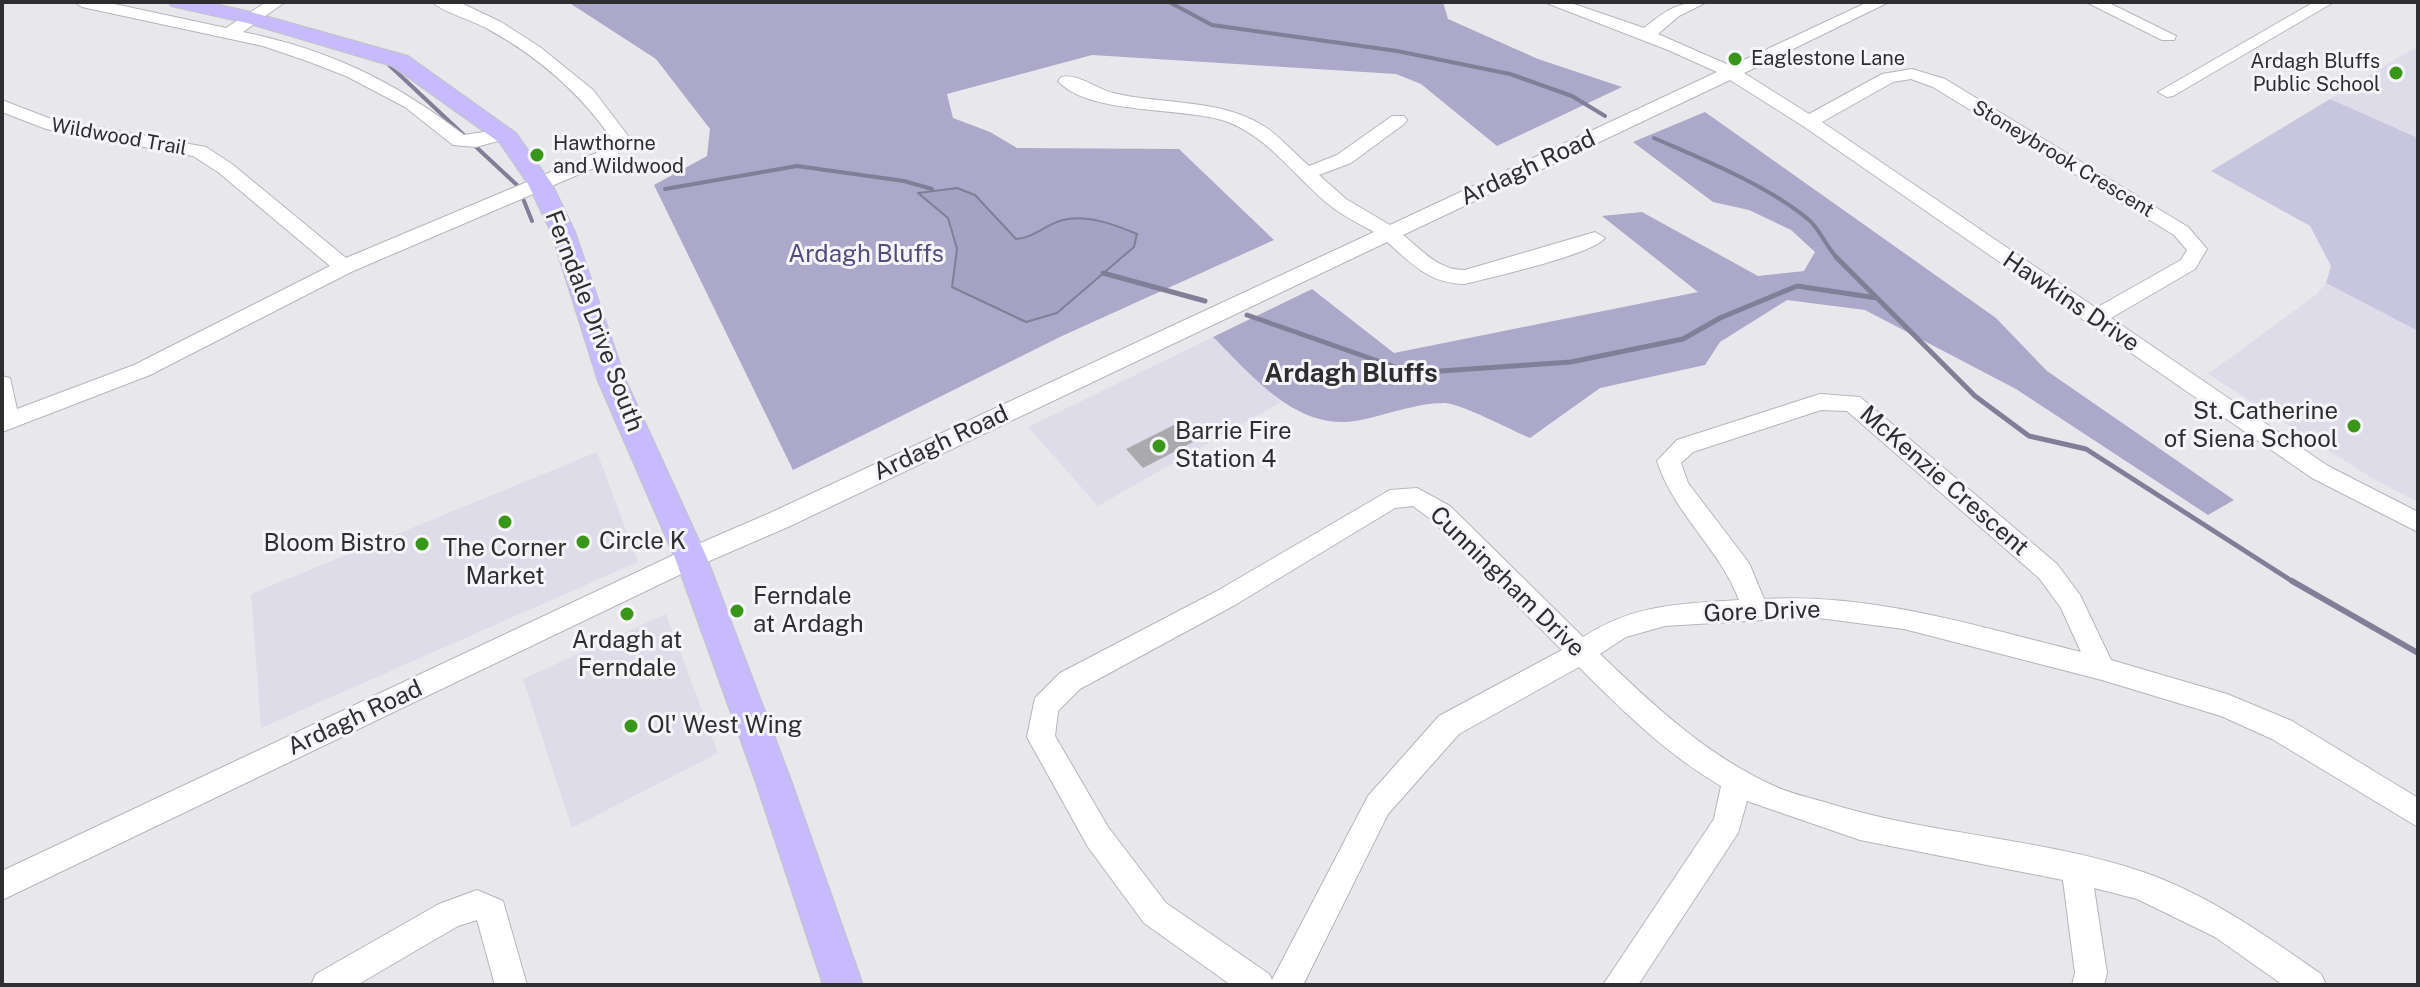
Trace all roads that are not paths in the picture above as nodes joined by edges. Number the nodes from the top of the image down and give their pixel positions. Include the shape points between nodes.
1 (82, 2) edge
2 (178, 2) edge
3 (277, 2) edge
4 (440, 2) edge
5 (1552, 2) edge
6 (1699, 2) edge
7 (1881, 2) edge
8 (2094, 2) edge
9 (2326, 2) edge
10 (251, 18) junction
11 (229, 33) junction
12 (1646, 35) junction
13 (2168, 36) dead end
14 (1729, 73) junction
15 (1067, 81) dead end
16 (2167, 92) dead end
17 (2, 105) edge
18 (1398, 120) dead end
19 (1809, 122) junction
20 (503, 134) junction
21 (1307, 173) junction
22 (540, 184) junction
23 (1389, 233) junction
24 (1595, 238) dead end
25 (344, 267) junction
26 (2095, 318) junction
27 (2, 384) edge
28 (4, 423) edge
29 (2418, 523) edge
30 (691, 558) junction
31 (1755, 610) junction
32 (1580, 653) junction
33 (2102, 669) junction
34 (1736, 779) junction
35 (2418, 814) edge
36 (2076, 869) junction
37 (2, 886) edge
38 (327, 985) edge
39 (511, 985) edge
40 (843, 985) edge
41 (1258, 985) edge
42 (1286, 985) edge
43 (1619, 985) edge
44 (2088, 985) edge
45 (2310, 985) edge

1 - 11 street
2 - 10 main road, Ferndale Drive South
3 - 10 street
4 - 22 street via 481,18 567,76 623,141 603,157
5 - 12 street
6 - 12 street via 1673,13
7 - 14 street, Ardagh Road
8 - 13 street
9 - 16 street
10 - 11 street
10 - 20 main road, Ferndale Drive South via 400,61
11 - 20 street via 352,72 411,103 460,141
12 - 14 street
14 - 19 street, Hawkins Drive
14 - 23 street, Ardagh Road
15 - 21 street via 1086,93 1229,115 1258,130
17 - 25 street, Wildwood Trail via 46,124 199,151
18 - 21 street via 1344,159
19 - 26 street, Hawkins Drive
19 - 26 street, Stoneybrook Crescent via 1888,78 1912,74 1939,83 2181,231 2197,249 2188,264
20 - 22 main road, Ferndale Drive South
21 - 23 street via 1339,203
22 - 25 street
22 - 30 main road, Ferndale Drive South via 563,232 612,381
23 - 24 street via 1439,274 1457,278
23 - 30 street, Ardagh Road
25 - 28 street via 142,370
26 - 29 street, Hawkins Drive via 2320,472
27 - 28 street
30 - 37 street, Ardagh Road
30 - 40 main road, Ferndale Drive South
31 - 32 street, Gore Drive via 1665,615 1618,628
31 - 33 street, Gore Drive via 1811,607 1904,618
31 - 33 street, McKenzie Crescent via 1740,570 1677,486 1669,461 1685,446 1820,402 1852,403 2048,571 2071,602
32 - 34 street, Cunningham Drive via 1654,724
32 - 41 street, Cunningham Drive via 1441,513 1417,497 1390,499 1226,598 1070,681 1045,706 1041,737 1098,837 1155,913
32 - 42 street, Gore Drive via 1449,725 1378,805
33 - 35 street, Gore Drive via 2227,706 2282,730
34 - 36 street, Cunningham Drive via 1766,797 1860,827
34 - 43 street via 1728,824
36 - 44 street via 2091,973
36 - 45 street, Cunningham Drive via 2141,886 2226,926
38 - 39 street via 450,914 477,905 492,911

